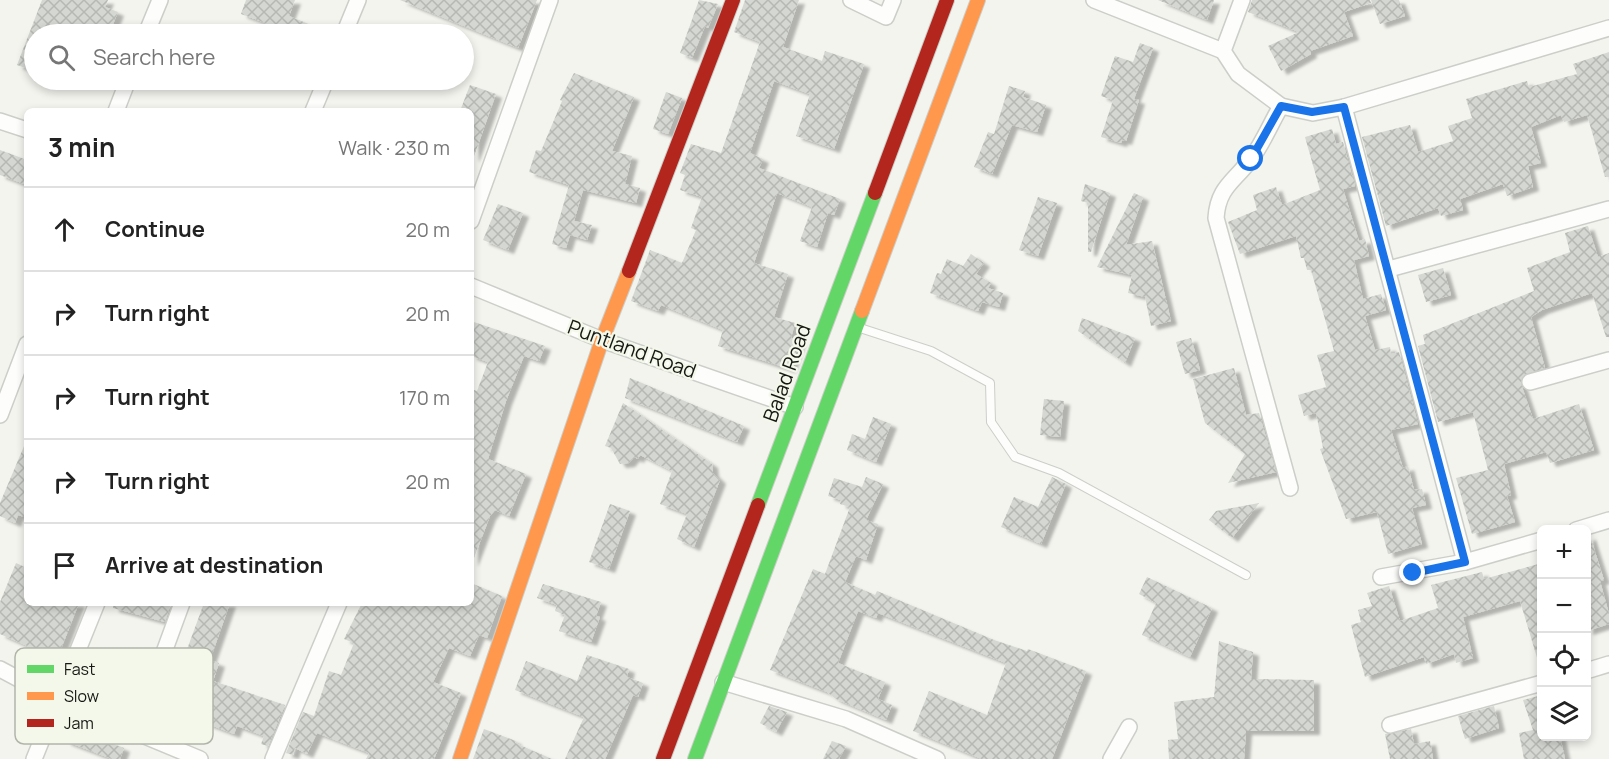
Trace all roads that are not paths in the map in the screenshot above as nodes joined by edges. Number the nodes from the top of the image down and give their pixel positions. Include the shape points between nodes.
1 (160, 0) edge
2 (357, 0) edge
3 (550, 0) edge
4 (734, 0) edge
5 (851, 0) edge
6 (892, 0) edge
7 (978, 0) edge
8 (1094, 0) edge
9 (1242, 0) edge
10 (943, 1) edge
11 (150, 24) edge
12 (348, 24) edge
13 (1609, 28) edge
14 (1223, 51) junction
15 (124, 90) edge
16 (322, 90) edge
17 (1281, 106) junction
18 (1344, 107) junction
19 (117, 108) edge
20 (314, 108) edge
21 (0, 122) edge
22 (24, 129) edge
23 (1609, 209) edge
24 (474, 213) edge
25 (1389, 269) junction
26 (474, 287) edge
27 (856, 327) junction
28 (602, 340) junction
29 (24, 352) edge
30 (1609, 360) edge
31 (1530, 382) dead end
32 (795, 407) junction
33 (0, 415) edge
34 (1290, 488) dead end
35 (1609, 520) edge
36 (1591, 525) edge
37 (1537, 541) edge
38 (1465, 562) junction
39 (1246, 575) dead end
40 (1381, 577) dead end
41 (96, 606) edge
42 (181, 606) edge
43 (338, 606) edge
44 (79, 648) edge
45 (166, 648) edge
46 (1609, 664) edge
47 (0, 669) edge
48 (1591, 669) edge
49 (15, 677) edge
50 (723, 682) junction
51 (1537, 684) edge
52 (1390, 725) dead end
53 (1129, 727) dead end
54 (39, 744) edge
55 (160, 744) edge
56 (33, 759) edge
57 (200, 759) edge
58 (273, 759) edge
59 (459, 759) edge
60 (663, 759) edge
61 (695, 759) edge
62 (938, 759) edge
63 (1111, 759) edge

1 - 11 street
2 - 12 street
3 - 24 street
4 - 28 main road
5 - 6 street via 886,18
7 - 27 main road
8 - 14 street
9 - 14 street
10 - 32 main road, Balad Road
13 - 18 street
14 - 17 street via 1238,74
15 - 19 street
16 - 20 street
17 - 18 street via 1312,112
17 - 34 street via 1251,159 1224,188 1217,202 1216,218
18 - 25 street
21 - 22 street
23 - 25 street
25 - 38 street
26 - 28 street, Puntland Road
27 - 39 lane via 932,351 990,382 991,422 1015,457 1059,473
27 - 50 main road
28 - 32 street, Puntland Road
28 - 59 main road
29 - 33 street
30 - 31 street
32 - 60 main road, Balad Road
35 - 36 street
37 - 38 street
38 - 40 street
41 - 44 street
42 - 45 street
43 - 58 street
46 - 48 street
47 - 49 street
50 - 61 main road
50 - 62 street via 837,716
51 - 52 street
53 - 63 street
54 - 56 street
55 - 57 street

